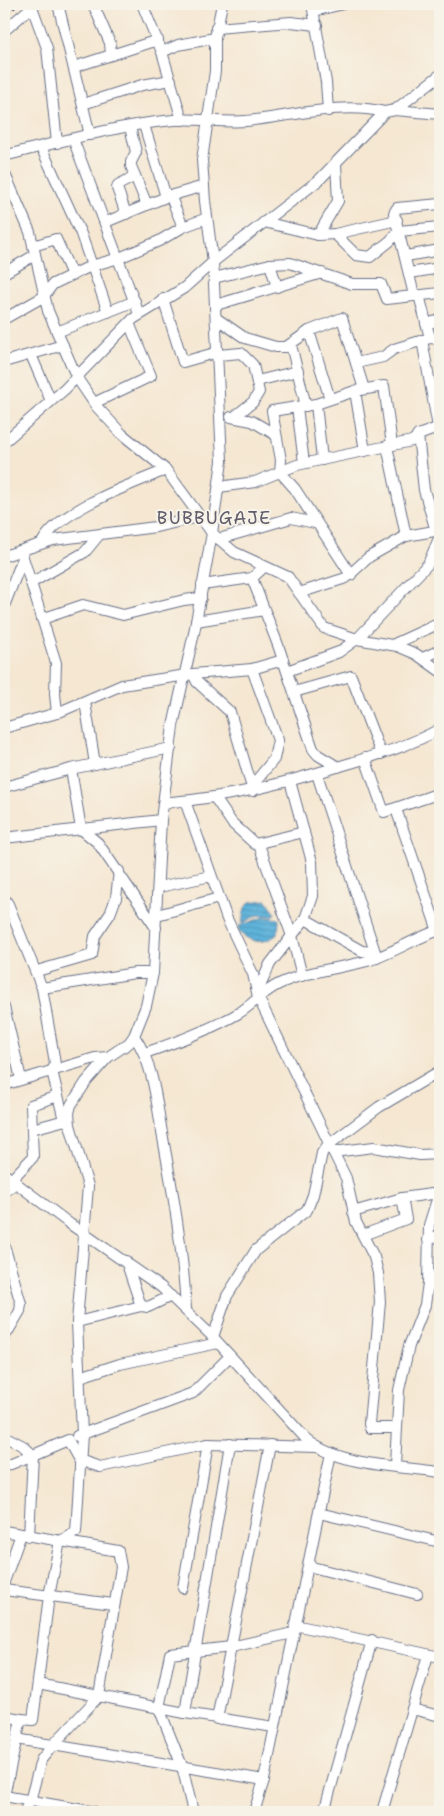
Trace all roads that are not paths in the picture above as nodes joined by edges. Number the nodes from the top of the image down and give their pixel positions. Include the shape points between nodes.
1 (58, 4) edge
2 (93, 4) edge
3 (142, 4) edge
4 (222, 4) edge
5 (343, 4) edge
6 (34, 5) edge
7 (313, 7) edge
8 (317, 25) junction
9 (4, 30) edge
10 (216, 33) junction
11 (158, 40) junction
12 (162, 52) junction
13 (111, 55) junction
14 (74, 67) junction
15 (440, 75) edge
16 (171, 80) junction
17 (83, 104) junction
18 (328, 111) junction
19 (390, 111) junction
20 (440, 114) edge
21 (182, 120) junction
22 (208, 121) junction
23 (144, 125) junction
24 (130, 127) junction
25 (90, 135) junction
26 (73, 139) junction
27 (57, 143) junction
28 (41, 147) junction
29 (4, 156) edge
30 (336, 164) junction
31 (4, 172) edge
32 (135, 176) junction
33 (204, 186) junction
34 (168, 196) junction
35 (440, 204) edge
36 (147, 205) junction
37 (126, 214) junction
38 (207, 218) junction
39 (397, 220) junction
40 (106, 222) junction
41 (264, 222) junction
42 (440, 227) edge
43 (183, 228) junction
44 (399, 231) junction
45 (335, 234) junction
46 (318, 235) junction
47 (440, 250) edge
48 (34, 251) junction
49 (406, 256) junction
50 (119, 258) junction
51 (213, 262) junction
52 (270, 264) junction
53 (91, 266) junction
54 (440, 268) edge
55 (4, 273) edge
56 (322, 273) junction
57 (410, 273) junction
58 (72, 275) junction
59 (214, 278) junction
60 (277, 287) junction
61 (440, 293) edge
62 (416, 295) junction
63 (43, 297) junction
64 (163, 299) junction
65 (135, 301) junction
66 (216, 305) junction
67 (108, 312) junction
68 (140, 314) junction
69 (216, 318) junction
70 (4, 319) edge
71 (440, 320) edge
72 (129, 323) junction
73 (426, 324) junction
74 (309, 331) junction
75 (57, 332) junction
76 (431, 339) edge
77 (63, 345) junction
78 (291, 345) junction
79 (218, 354) junction
80 (32, 355) junction
81 (4, 362) edge
82 (356, 363) junction
83 (298, 371) junction
84 (77, 378) junction
85 (257, 381) junction
86 (359, 390) junction
87 (330, 399) junction
88 (51, 401) junction
89 (94, 403) junction
90 (437, 403) edge
91 (306, 406) junction
92 (219, 415) junction
93 (234, 417) junction
94 (439, 427) edge
95 (276, 435) junction
96 (418, 436) junction
97 (4, 442) edge
98 (389, 446) junction
99 (365, 451) junction
100 (322, 460) junction
101 (304, 463) junction
102 (166, 470) junction
103 (280, 472) junction
104 (219, 487) junction
105 (199, 517) junction
106 (316, 523) junction
107 (439, 533) edge
108 (99, 535) junction
109 (215, 536) junction
110 (406, 536) junction
111 (42, 543) junction
112 (22, 554) junction
113 (4, 555) edge
114 (264, 567) junction
115 (351, 575) junction
116 (252, 578) junction
117 (31, 583) junction
118 (202, 585) junction
119 (299, 593) junction
120 (200, 598) junction
121 (4, 606) edge
122 (264, 610) junction
123 (42, 619) junction
124 (196, 621) junction
125 (440, 623) edge
126 (357, 639) junction
127 (392, 645) junction
128 (440, 650) edge
129 (423, 658) junction
130 (285, 666) junction
131 (252, 669) junction
132 (440, 671) edge
133 (189, 676) junction
134 (294, 692) junction
135 (85, 702) junction
136 (58, 713) junction
137 (4, 728) edge
138 (440, 729) edge
139 (172, 748) junction
140 (381, 754) junction
141 (365, 758) junction
142 (95, 764) junction
143 (338, 766) junction
144 (71, 769) junction
145 (317, 774) junction
146 (290, 781) junction
147 (4, 787) edge
148 (252, 788) junction
149 (440, 792) edge
150 (215, 798) junction
151 (185, 801) junction
152 (163, 805) junction
153 (396, 809) junction
154 (161, 820) junction
155 (81, 829) junction
156 (304, 832) junction
157 (4, 838) edge
158 (259, 845) junction
159 (119, 871) junction
160 (211, 876) junction
161 (159, 887) junction
162 (4, 898) edge
163 (219, 898) junction
164 (157, 915) junction
165 (305, 918) junction
166 (156, 928) junction
167 (439, 930) edge
168 (292, 936) junction
169 (376, 955) junction
170 (37, 971) junction
171 (153, 973) junction
172 (302, 976) junction
173 (42, 988) junction
174 (258, 995) junction
175 (4, 1007) edge
176 (134, 1036) junction
177 (145, 1053) junction
178 (108, 1058) junction
179 (52, 1071) junction
180 (440, 1072) edge
181 (22, 1079) junction
182 (4, 1085) edge
183 (58, 1096) junction
184 (66, 1120) junction
185 (32, 1129) junction
186 (331, 1148) junction
187 (440, 1154) edge
188 (10, 1179) edge
189 (440, 1191) edge
190 (4, 1192) edge
191 (402, 1198) junction
192 (353, 1212) junction
193 (83, 1232) junction
194 (363, 1235) junction
195 (440, 1235) edge
196 (428, 1240) junction
197 (4, 1245) edge
198 (126, 1261) junction
199 (433, 1277) edge
200 (440, 1290) edge
201 (171, 1296) junction
202 (141, 1306) junction
203 (186, 1309) junction
204 (77, 1322) junction
205 (4, 1338) edge
206 (215, 1340) junction
207 (230, 1356) junction
208 (80, 1377) junction
209 (397, 1428) junction
210 (82, 1434) junction
211 (4, 1436) edge
212 (68, 1440) junction
213 (208, 1444) junction
214 (230, 1444) junction
215 (270, 1446) junction
216 (316, 1447) junction
217 (331, 1453) junction
218 (32, 1456) junction
219 (79, 1460) junction
220 (395, 1465) junction
221 (4, 1467) edge
222 (440, 1472) edge
223 (319, 1513) junction
224 (4, 1531) edge
225 (25, 1535) junction
226 (60, 1541) junction
227 (440, 1542) edge
228 (308, 1566) junction
229 (4, 1582) edge
230 (183, 1588) dead end
231 (4, 1590) edge
232 (417, 1594) dead end
233 (49, 1596) junction
234 (113, 1604) junction
235 (294, 1629) junction
236 (372, 1640) junction
237 (231, 1647) junction
238 (195, 1651) junction
239 (428, 1654) junction
240 (440, 1657) edge
241 (38, 1684) junction
242 (99, 1696) junction
243 (159, 1708) junction
244 (412, 1709) junction
245 (185, 1713) junction
246 (4, 1716) edge
247 (440, 1716) edge
248 (21, 1719) junction
249 (217, 1719) junction
250 (274, 1727) junction
251 (16, 1739) junction
252 (53, 1744) junction
253 (182, 1766) junction
254 (264, 1780) junction
255 (4, 1796) edge
256 (30, 1801) junction
257 (24, 1812) edge
258 (95, 1812) edge
259 (194, 1812) edge
260 (254, 1812) edge
261 (324, 1812) edge
262 (382, 1812) edge

1 - 14 street
2 - 13 street via 110,43
3 - 11 street
4 - 10 street
5 - 7 street
6 - 9 street
6 - 27 street via 47,48
7 - 8 street
8 - 10 street via 291,22
8 - 18 street
10 - 12 street
10 - 22 street
11 - 12 street
11 - 13 street
12 - 16 street
13 - 14 street
14 - 17 street
15 - 19 street
16 - 17 street via 142,85
16 - 21 street
17 - 25 street
18 - 19 street
18 - 22 street via 245,121
19 - 20 street
19 - 30 street via 363,133
21 - 22 street
21 - 23 street
22 - 33 street via 202,148
23 - 24 street
23 - 34 street
24 - 25 street
24 - 32 street via 136,152 131,162
25 - 26 street
26 - 27 street
26 - 40 street
27 - 28 street
28 - 29 street
28 - 53 street via 81,234
30 - 41 street
30 - 46 street via 338,201
31 - 48 street via 30,232
32 - 36 street
32 - 37 street via 117,188
33 - 34 street
33 - 38 street
34 - 36 street
34 - 43 street
35 - 39 street via 397,208 394,213
36 - 37 street
37 - 40 street
38 - 43 street
38 - 51 street
39 - 44 street
39 - 45 street
40 - 50 street
41 - 46 street
41 - 51 street
42 - 44 street
43 - 50 street
44 - 45 street via 370,257 356,255
44 - 49 street
45 - 46 street
47 - 49 street
48 - 55 street
48 - 58 street via 56,239
48 - 63 street
49 - 57 street
50 - 53 street
50 - 65 street
51 - 59 street
51 - 64 street via 184,288
52 - 56 street via 290,263
52 - 59 street
52 - 60 street
53 - 58 street
53 - 67 street
54 - 57 street
56 - 60 street
56 - 62 street via 352,284 381,284 387,299
57 - 62 street
58 - 63 street via 53,284
59 - 66 street
60 - 66 street
61 - 62 street
62 - 73 street
63 - 70 street
63 - 75 street
64 - 68 street
64 - 79 street via 183,362
65 - 67 street
65 - 68 street
66 - 69 street
67 - 75 street
68 - 72 street
69 - 78 street via 244,338 276,347
69 - 79 street
71 - 73 street
72 - 84 street
72 - 89 street via 151,376
73 - 76 street
74 - 78 street
74 - 82 street via 342,318
74 - 87 street
75 - 77 street
76 - 82 street via 394,349 383,357
76 - 90 street
77 - 80 street
77 - 84 street
78 - 83 street
79 - 85 street via 244,355 253,365
79 - 92 street
80 - 81 street
80 - 88 street
82 - 86 street
83 - 85 street
83 - 91 street
84 - 88 street
84 - 89 street
85 - 93 street via 257,397
86 - 87 street
86 - 98 street via 385,386
86 - 99 street
87 - 91 street
88 - 97 street
89 - 102 street via 122,434
90 - 94 street
91 - 95 street via 273,410
91 - 100 street
91 - 101 street
92 - 93 street
92 - 104 street via 222,461
93 - 95 street via 252,421
94 - 96 street
95 - 103 street
96 - 98 street via 412,441
96 - 107 street via 424,490
98 - 99 street
98 - 110 street
99 - 100 street
100 - 101 street
101 - 103 street
102 - 105 street
102 - 111 street via 97,499 50,530
103 - 104 street via 255,482
103 - 106 street
104 - 109 street
105 - 108 street
105 - 109 street
106 - 109 street via 291,518
106 - 115 street
107 - 110 street
107 - 126 street via 422,572
108 - 111 street
108 - 117 street via 85,552
109 - 114 street via 234,552
109 - 118 street
110 - 115 street via 369,557
111 - 112 street
112 - 113 street
112 - 117 street
112 - 121 street
114 - 116 street
114 - 119 street via 288,577
115 - 119 street
116 - 118 street
116 - 122 street
117 - 123 street
118 - 120 street
119 - 126 street via 324,628
120 - 123 street via 123,615 83,605
120 - 124 street
122 - 124 street
122 - 130 street
123 - 136 street via 56,664
124 - 133 street
125 - 127 street
126 - 127 street
126 - 130 street via 339,652
127 - 129 street
128 - 129 street
129 - 132 street
130 - 131 street
130 - 134 street
131 - 133 street
131 - 148 street via 278,740 274,759
133 - 135 street via 122,685
133 - 139 street via 174,726
133 - 148 street via 230,712
134 - 140 street via 351,676
134 - 143 street via 313,749 318,756
135 - 136 street
135 - 142 street
136 - 137 street
138 - 140 street
139 - 142 street
139 - 152 street
140 - 141 street
141 - 143 street
141 - 153 street via 384,812
142 - 144 street
143 - 145 street
144 - 147 street
144 - 155 street
145 - 146 street
145 - 169 street
146 - 148 street
146 - 156 street
148 - 150 street
149 - 153 street
150 - 151 street
150 - 158 street via 240,832
151 - 152 street
151 - 160 street
152 - 154 street
153 - 167 street
154 - 155 street
154 - 161 street
155 - 157 street
155 - 159 street via 98,843
156 - 158 street
156 - 165 street via 312,862 313,887
158 - 168 street
159 - 166 street
159 - 170 street via 116,898 95,936 92,955
160 - 161 street
160 - 163 street
161 - 164 street
162 - 170 street
163 - 164 street
163 - 174 street via 253,974
164 - 166 street
165 - 168 street
165 - 169 street
166 - 171 street
167 - 169 street
168 - 172 street
168 - 174 street via 270,964
169 - 172 street
170 - 173 street
171 - 173 street
171 - 176 street via 146,1006
172 - 174 street via 276,984
173 - 179 street via 55,1065
174 - 177 street via 228,1019
174 - 186 street
175 - 181 street
176 - 177 street
176 - 178 street
177 - 203 street via 167,1155
178 - 179 street via 95,1058
178 - 184 street via 86,1082 71,1105
179 - 181 street
179 - 183 street
180 - 186 street via 379,1107
181 - 182 street
183 - 184 street
183 - 185 street via 31,1105
184 - 185 street
184 - 193 street via 88,1186
185 - 188 street via 33,1157
186 - 187 street via 374,1147 420,1155
186 - 192 street via 346,1178
186 - 206 street via 322,1153 307,1210 256,1250 227,1296
188 - 190 street
188 - 193 street
189 - 191 street
189 - 196 street via 432,1211
191 - 192 street
191 - 194 street via 406,1219
192 - 194 street
193 - 198 street
193 - 204 street
194 - 209 street via 374,1257 380,1295 369,1426
195 - 196 street
196 - 199 street
197 - 205 street via 21,1307
198 - 201 street
198 - 202 street
199 - 200 street via 433,1284
199 - 209 street via 409,1346 399,1390
201 - 202 street via 148,1308
201 - 203 street
202 - 204 street
203 - 206 street
204 - 208 street
206 - 207 street
206 - 208 street
207 - 210 street via 193,1393
207 - 216 street
208 - 210 street
209 - 220 street
210 - 212 street
210 - 219 street
211 - 218 street via 23,1446
212 - 218 street
212 - 219 street
213 - 214 street
213 - 219 street via 100,1467
213 - 230 street
214 - 215 street
214 - 238 street
215 - 216 street
215 - 237 street
216 - 217 street
217 - 220 street via 358,1461
217 - 223 street
218 - 221 street
218 - 225 street
219 - 226 street via 76,1532
220 - 222 street
223 - 227 street
223 - 228 street
224 - 225 street
225 - 226 street
225 - 229 street
226 - 233 street
226 - 234 street via 118,1551 121,1567
228 - 232 street
228 - 235 street
231 - 233 street
233 - 234 street
233 - 241 street
234 - 242 street
235 - 236 street
235 - 237 street
235 - 250 street
236 - 239 street
236 - 261 street
237 - 238 street
237 - 249 street
238 - 243 street via 170,1654
238 - 245 street
239 - 240 street
239 - 244 street
241 - 242 street
241 - 248 street via 33,1720
242 - 243 street
242 - 252 street
243 - 245 street
243 - 253 street
244 - 247 street
244 - 262 street
245 - 249 street
246 - 248 street
248 - 251 street
249 - 250 street
250 - 254 street
251 - 252 street
251 - 255 street
252 - 253 street
252 - 256 street via 41,1760
253 - 254 street
253 - 259 street
254 - 260 street
255 - 256 street
256 - 257 street
256 - 258 street

